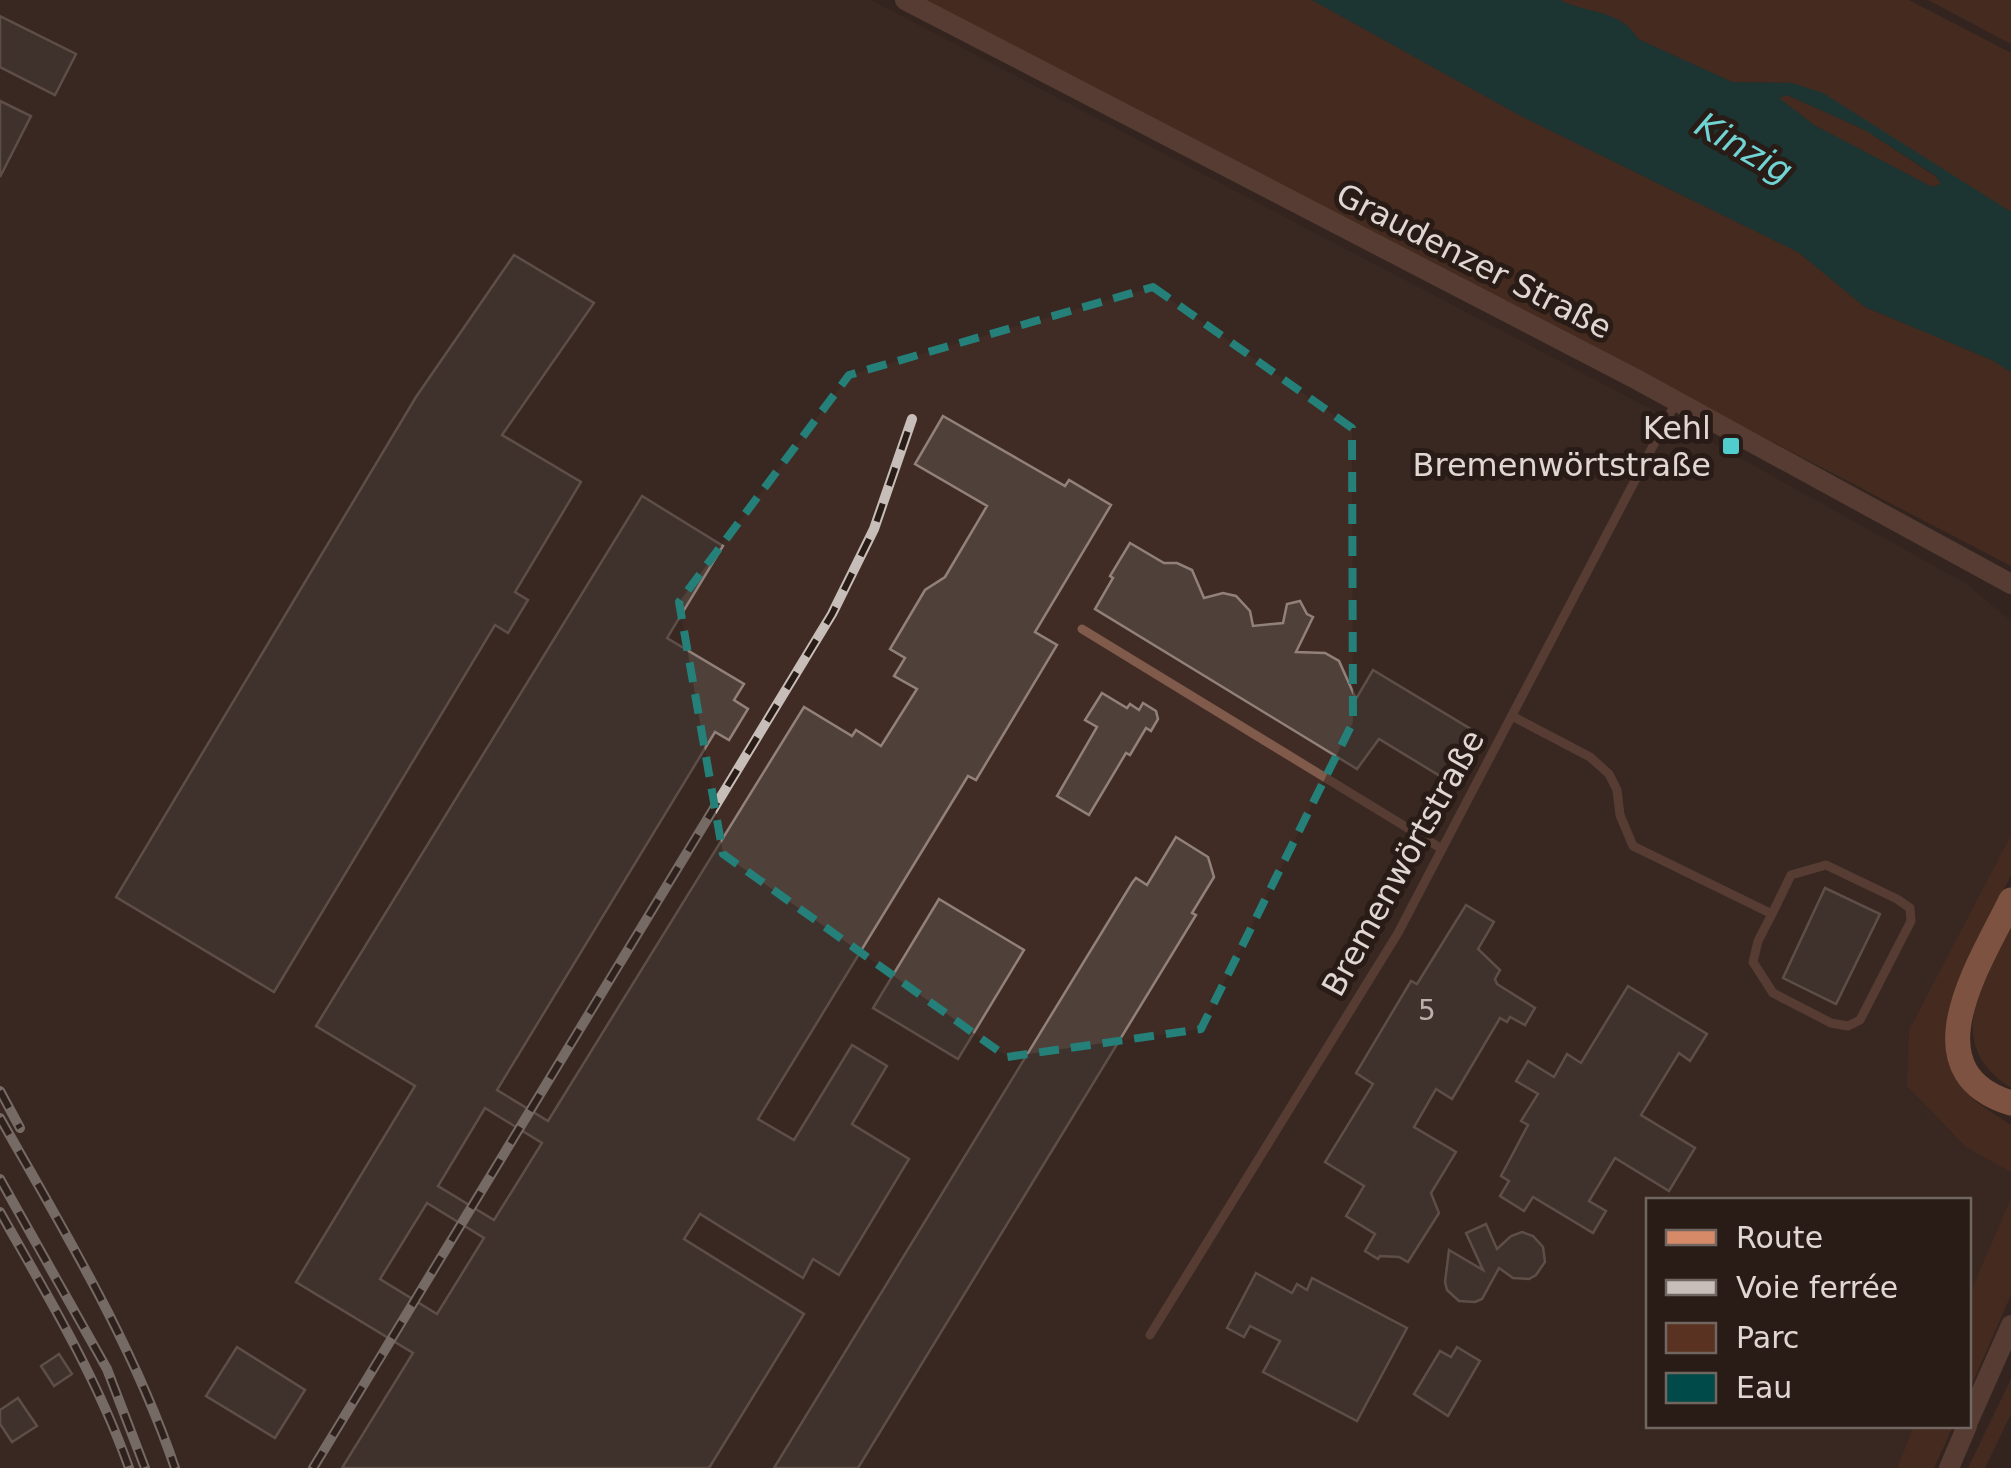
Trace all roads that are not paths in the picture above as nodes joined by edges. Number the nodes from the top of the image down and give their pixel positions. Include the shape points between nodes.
1 (905, 0) edge
2 (1676, 402) junction
3 (1984, 570) junction
4 (2011, 584) edge
5 (2011, 596) edge
6 (1082, 629) dead end
7 (1512, 716) junction
8 (1442, 849) junction
9 (2011, 900) edge
10 (1772, 914) junction
11 (1985, 1095) junction
12 (2011, 1103) edge
13 (2011, 1114) edge
14 (2011, 1325) edge
15 (1150, 1336) dead end
16 (1971, 1417) edge
17 (1966, 1428) edge
18 (1948, 1468) edge

1 - 2 street, Graudenzer Straße
2 - 3 street, Graudenzer Straße
2 - 7 lane, Bremenwörtstraße
3 - 4 street, Graudenzer Straße
3 - 5 street
6 - 8 lane
7 - 8 lane, Bremenwörtstraße
7 - 10 lane via 1590,757 1608,774 1633,846
8 - 15 lane, Bremenwörtstraße via 1362,995
9 - 11 main road via 1958,1014 1964,1063
10 - 10 lane via 1791,875 1826,865 1897,898 1910,908 1911,921 1860,1020 1848,1026 1773,993 1762,978 1753,962
11 - 12 main road
11 - 13 street
14 - 16 street
17 - 18 street

